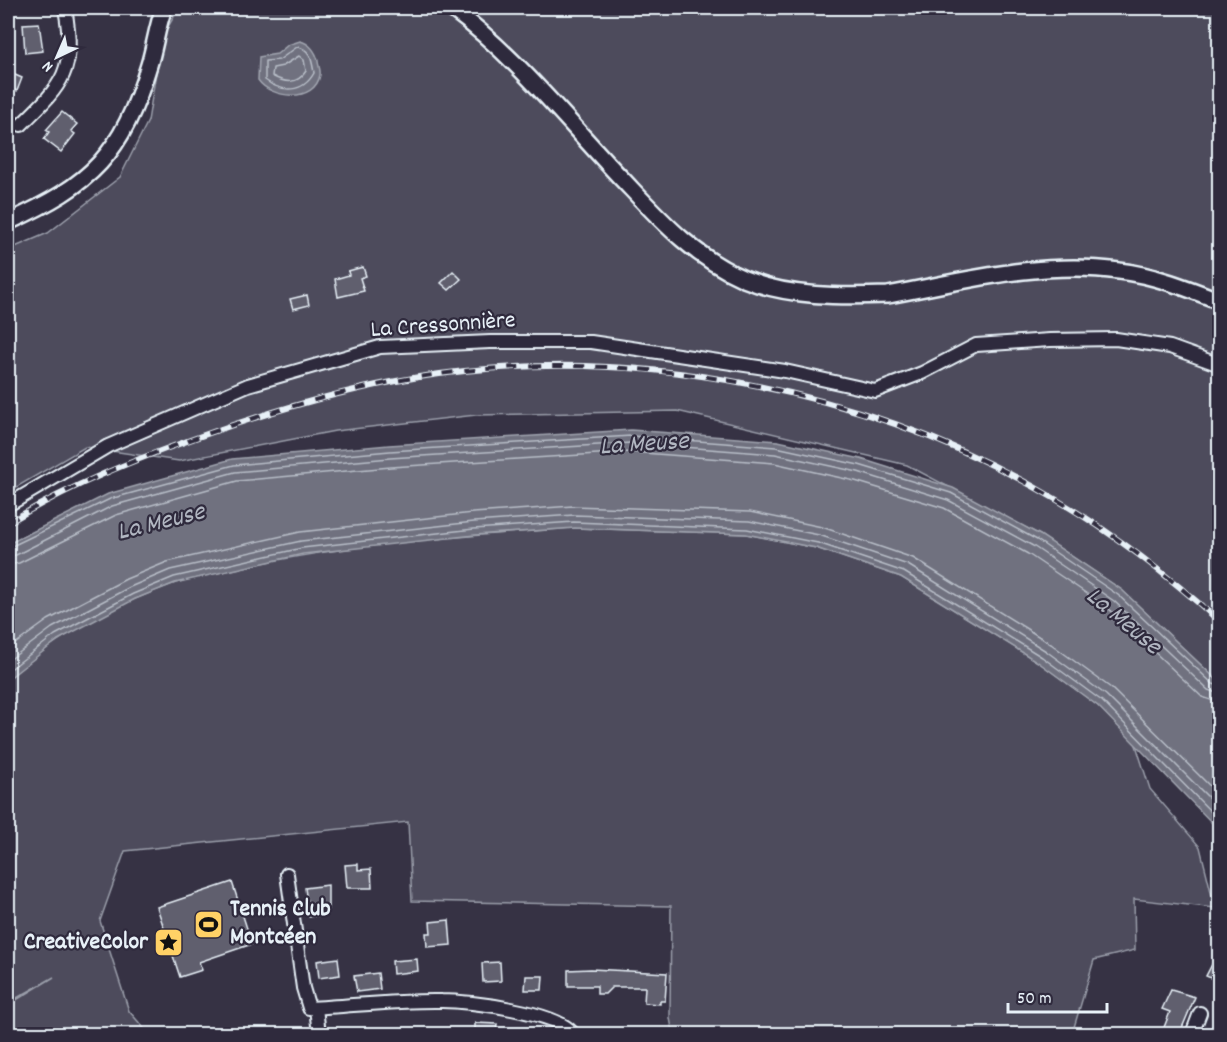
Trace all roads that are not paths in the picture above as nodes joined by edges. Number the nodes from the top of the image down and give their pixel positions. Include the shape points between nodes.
1 (65, 8) edge
2 (164, 8) edge
3 (451, 8) edge
4 (21, 124) dead end
5 (8, 222) edge
6 (1220, 301) edge
7 (1220, 365) edge
8 (8, 505) edge
9 (287, 874) dead end
10 (316, 1008) junction
11 (1200, 1013) dead end
12 (319, 1035) edge
13 (573, 1035) edge
14 (1192, 1035) edge

1 - 4 street via 67,67 57,89
2 - 5 street via 132,117 120,139 105,159 64,194
3 - 6 street via 486,36 667,227 704,258 746,279 790,291 864,296 1033,269 1090,268 1152,278
7 - 8 street, La Cressonnière via 1160,345 1116,339 1050,339 976,345 922,373 875,391 785,371 591,342 380,347 248,385 108,446
9 - 10 street via 303,988 309,1008
10 - 12 street
10 - 13 street via 444,1001 530,1013 569,1028
11 - 14 street

